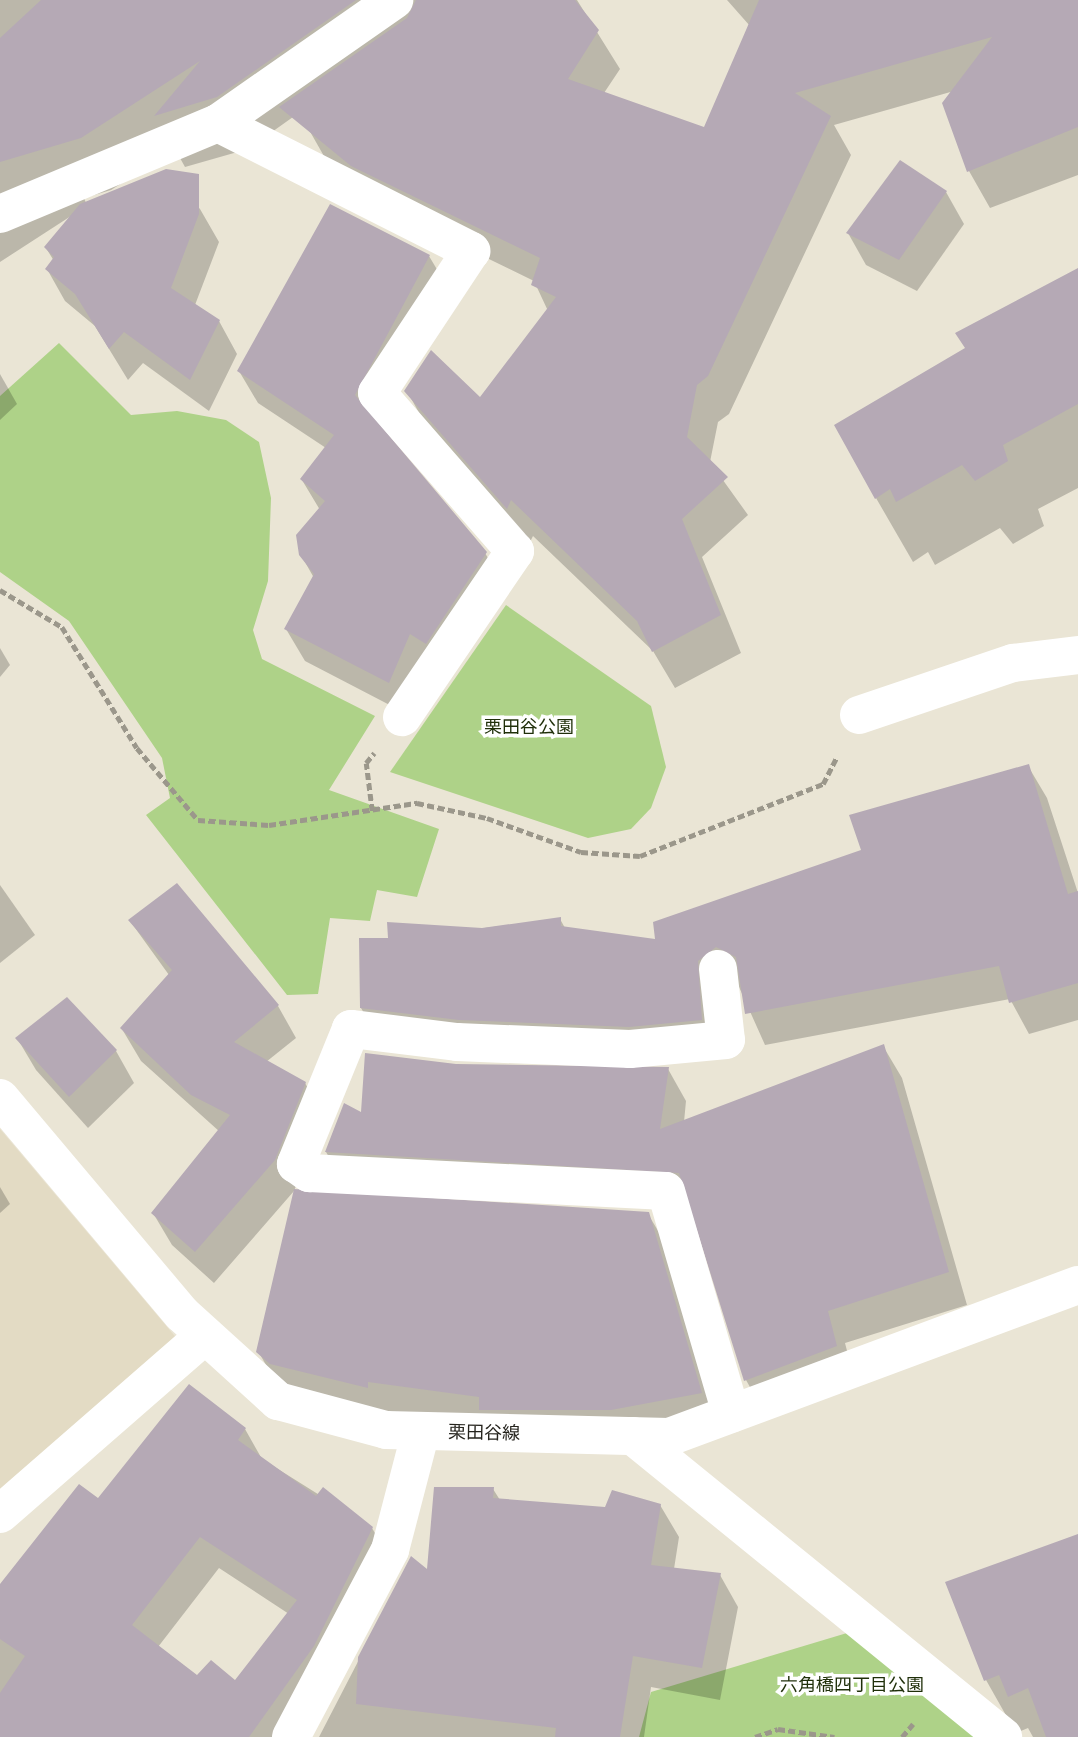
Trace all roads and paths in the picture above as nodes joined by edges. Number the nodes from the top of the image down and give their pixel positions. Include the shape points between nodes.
1 (394, 0) edge
2 (218, 123) junction
3 (0, 214) edge
4 (0, 590) edge
5 (1078, 655) edge
6 (859, 715) joint
7 (402, 717) dead end
8 (718, 969) dead end
9 (0, 1098) edge
10 (1078, 1285) edge
11 (205, 1335) junction
12 (731, 1414) junction
13 (421, 1432) junction
14 (633, 1436) junction
15 (0, 1514) edge
16 (291, 1737) edge
17 (755, 1737) edge
18 (834, 1737) edge
19 (1003, 1737) edge

1 - 2 street
2 - 3 street
2 - 7 street via 471,251 377,393 515,551
4 - 6 path via 62,627 137,748 198,820 269,825 417,803 487,818 581,852 640,856 823,784
5 - 6 street via 1013,663
8 - 12 street via 726,1040 630,1049 457,1042 351,1029 296,1164 309,1173 666,1191
9 - 11 street, 栗田谷線
10 - 12 street, 栗田谷線
11 - 13 street, 栗田谷線 via 278,1401 386,1430
11 - 15 street
12 - 14 street, 栗田谷線 via 669,1437
13 - 14 street, 栗田谷線
13 - 16 street via 390,1550
14 - 19 street
17 - 18 path via 778,1729

